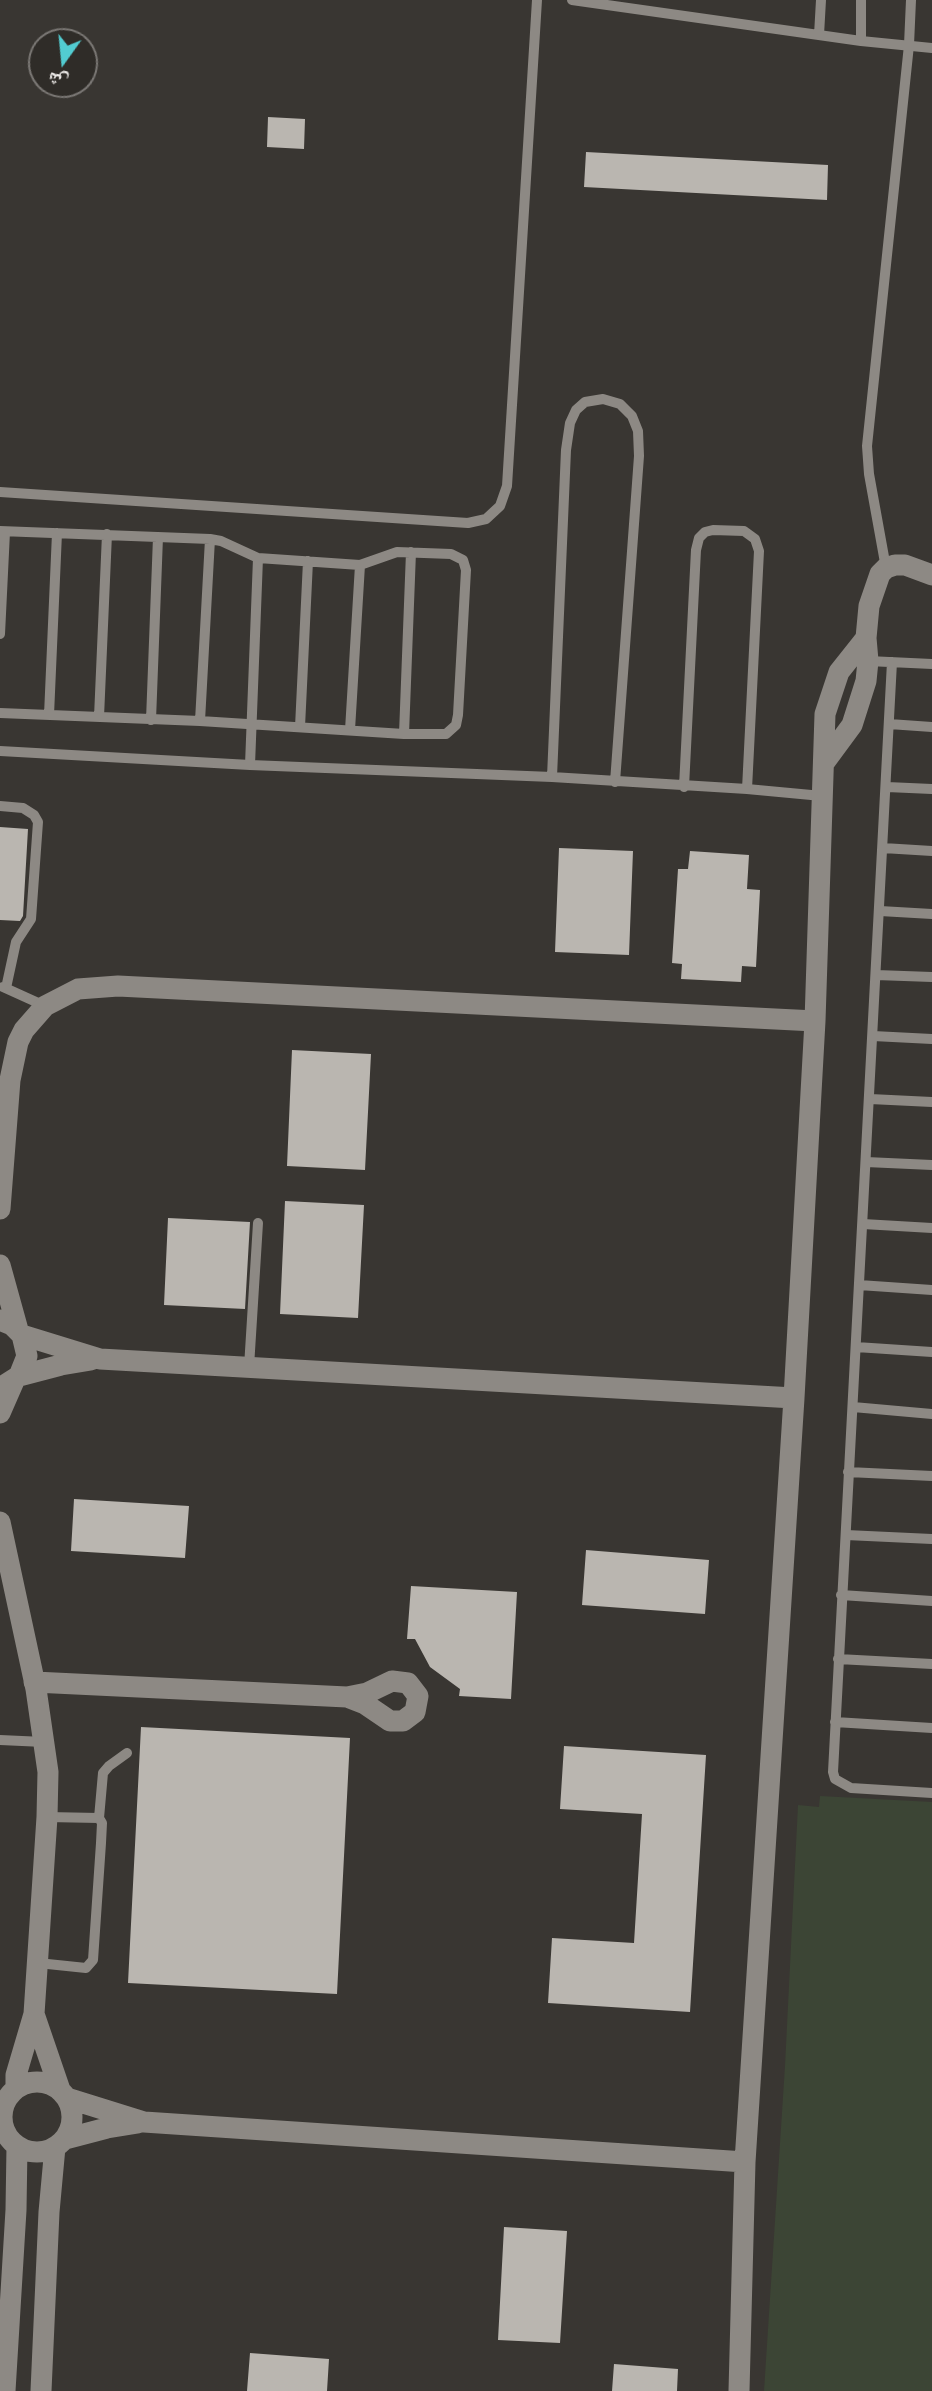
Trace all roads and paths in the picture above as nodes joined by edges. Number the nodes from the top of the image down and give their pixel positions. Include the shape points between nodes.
1 (537, 0) edge
2 (572, 0) edge
3 (821, 0) edge
4 (861, 0) edge
5 (911, 0) edge
6 (820, 35) junction
7 (861, 41) junction
8 (909, 45) junction
9 (932, 48) edge
10 (0, 492) edge
11 (2, 531) edge
12 (57, 533) junction
13 (107, 534) junction
14 (158, 537) junction
15 (210, 539) junction
16 (411, 552) junction
17 (258, 558) junction
18 (309, 561) junction
19 (360, 565) junction
20 (886, 568) junction
21 (932, 575) edge
22 (0, 634) edge
23 (866, 638) junction
24 (868, 661) junction
25 (892, 662) junction
26 (932, 664) edge
27 (0, 713) edge
28 (49, 715) junction
29 (99, 718) junction
30 (151, 720) junction
31 (200, 721) junction
32 (251, 724) junction
33 (889, 724) junction
34 (300, 727) junction
35 (932, 727) edge
36 (350, 730) junction
37 (404, 734) junction
38 (0, 751) edge
39 (824, 763) junction
40 (250, 765) junction
41 (552, 778) junction
42 (615, 782) junction
43 (684, 787) junction
44 (887, 787) junction
45 (747, 789) junction
46 (932, 789) edge
47 (822, 796) junction
48 (0, 806) edge
49 (883, 848) junction
50 (932, 851) edge
51 (880, 911) junction
52 (932, 914) edge
53 (876, 975) junction
54 (932, 977) edge
55 (3, 987) edge
56 (45, 1006) junction
57 (815, 1021) junction
58 (873, 1036) junction
59 (932, 1039) edge
60 (870, 1099) junction
61 (4, 1101) edge
62 (932, 1102) edge
63 (866, 1162) junction
64 (932, 1165) edge
65 (0, 1198) edge
66 (258, 1223) dead end
67 (863, 1224) junction
68 (932, 1228) edge
69 (0, 1265) edge
70 (859, 1285) junction
71 (932, 1290) edge
72 (13, 1328) edge
73 (856, 1347) junction
74 (932, 1352) edge
75 (100, 1359) junction
76 (249, 1367) junction
77 (11, 1382) edge
78 (794, 1398) junction
79 (853, 1407) junction
80 (0, 1413) edge
81 (932, 1414) edge
82 (849, 1472) junction
83 (932, 1476) edge
84 (0, 1522) edge
85 (846, 1535) junction
86 (932, 1539) edge
87 (841, 1595) junction
88 (932, 1601) edge
89 (838, 1659) junction
90 (932, 1664) edge
91 (34, 1682) junction
92 (347, 1697) dead end
93 (835, 1722) junction
94 (932, 1728) edge
95 (0, 1740) edge
96 (44, 1742) junction
97 (127, 1753) dead end
98 (932, 1794) edge
99 (47, 1817) junction
100 (99, 1818) junction
101 (38, 1963) junction
102 (34, 2014) junction
103 (9, 2092) edge
104 (64, 2094) junction
105 (144, 2122) junction
106 (8, 2139) edge
107 (60, 2143) junction
108 (745, 2162) junction
109 (5, 2391) edge
110 (41, 2391) edge
111 (738, 2391) edge

1 - 10 lane via 507,486 500,506 486,519 468,523
2 - 6 lane
3 - 6 lane
4 - 7 lane
5 - 8 lane
6 - 7 lane
7 - 8 lane
8 - 9 lane
8 - 20 lane via 867,446
11 - 12 lane
11 - 22 lane
12 - 13 lane
12 - 28 lane
13 - 14 lane
13 - 29 lane
14 - 15 lane
14 - 30 lane
15 - 17 lane
15 - 31 lane
16 - 19 lane
16 - 37 lane
16 - 37 lane via 451,554 463,560 466,570 456,725 446,734
17 - 18 lane
17 - 32 lane
18 - 19 lane
18 - 34 lane
19 - 36 lane
20 - 21 street via 905,565
20 - 23 street via 876,582
23 - 24 street
23 - 39 street via 839,672 825,714
24 - 25 lane
24 - 39 street via 852,725
25 - 26 lane
25 - 33 lane
27 - 28 lane
28 - 29 lane
29 - 30 lane
30 - 31 lane
31 - 32 lane
32 - 34 lane
32 - 40 lane
33 - 35 lane
33 - 44 lane
34 - 36 lane
36 - 37 lane
38 - 40 lane
39 - 47 street
40 - 41 lane
41 - 42 lane
41 - 42 lane via 566,450 576,410 586,402 603,399 620,404 632,416 639,456
42 - 43 lane
43 - 45 lane
43 - 45 lane via 696,550 699,538 713,530 744,531 755,539 759,551
44 - 46 lane
44 - 49 lane
45 - 47 lane
47 - 57 street
48 - 55 lane via 23,808 38,822 31,919 16,942
49 - 50 lane
49 - 51 lane
51 - 52 lane
51 - 53 lane
53 - 54 lane
53 - 58 lane
55 - 56 lane
56 - 57 street via 78,989 118,986
56 - 61 street via 18,1042
57 - 78 street
58 - 59 lane
58 - 60 lane
60 - 62 lane
60 - 63 lane
61 - 65 street
63 - 64 lane
63 - 67 lane
66 - 76 lane
67 - 68 lane
67 - 70 lane
69 - 72 street
70 - 71 lane
70 - 73 lane
72 - 75 street
72 - 77 street via 27,1356
73 - 74 lane
73 - 79 lane
75 - 76 street
75 - 77 street via 61,1365
76 - 78 street
77 - 80 street
78 - 108 street
79 - 81 lane
79 - 82 lane
82 - 83 lane
82 - 85 lane
84 - 91 street
85 - 86 lane
85 - 87 lane
87 - 88 lane
87 - 89 lane
89 - 90 lane
89 - 93 lane
91 - 92 street
91 - 96 street
93 - 94 lane
93 - 98 lane via 833,1772 843,1785
95 - 96 lane
96 - 99 street
97 - 100 lane via 103,1773
99 - 100 lane
99 - 101 street
100 - 101 lane via 93,1960 86,1968
101 - 102 street
102 - 103 street
102 - 104 street
103 - 104 street via 37,2082
103 - 106 street via 2,2119
104 - 105 street
104 - 107 street via 72,2122
105 - 107 street
105 - 108 street
106 - 107 street via 36,2152
106 - 109 street via 16,2210
107 - 110 street via 49,2212
108 - 111 street

